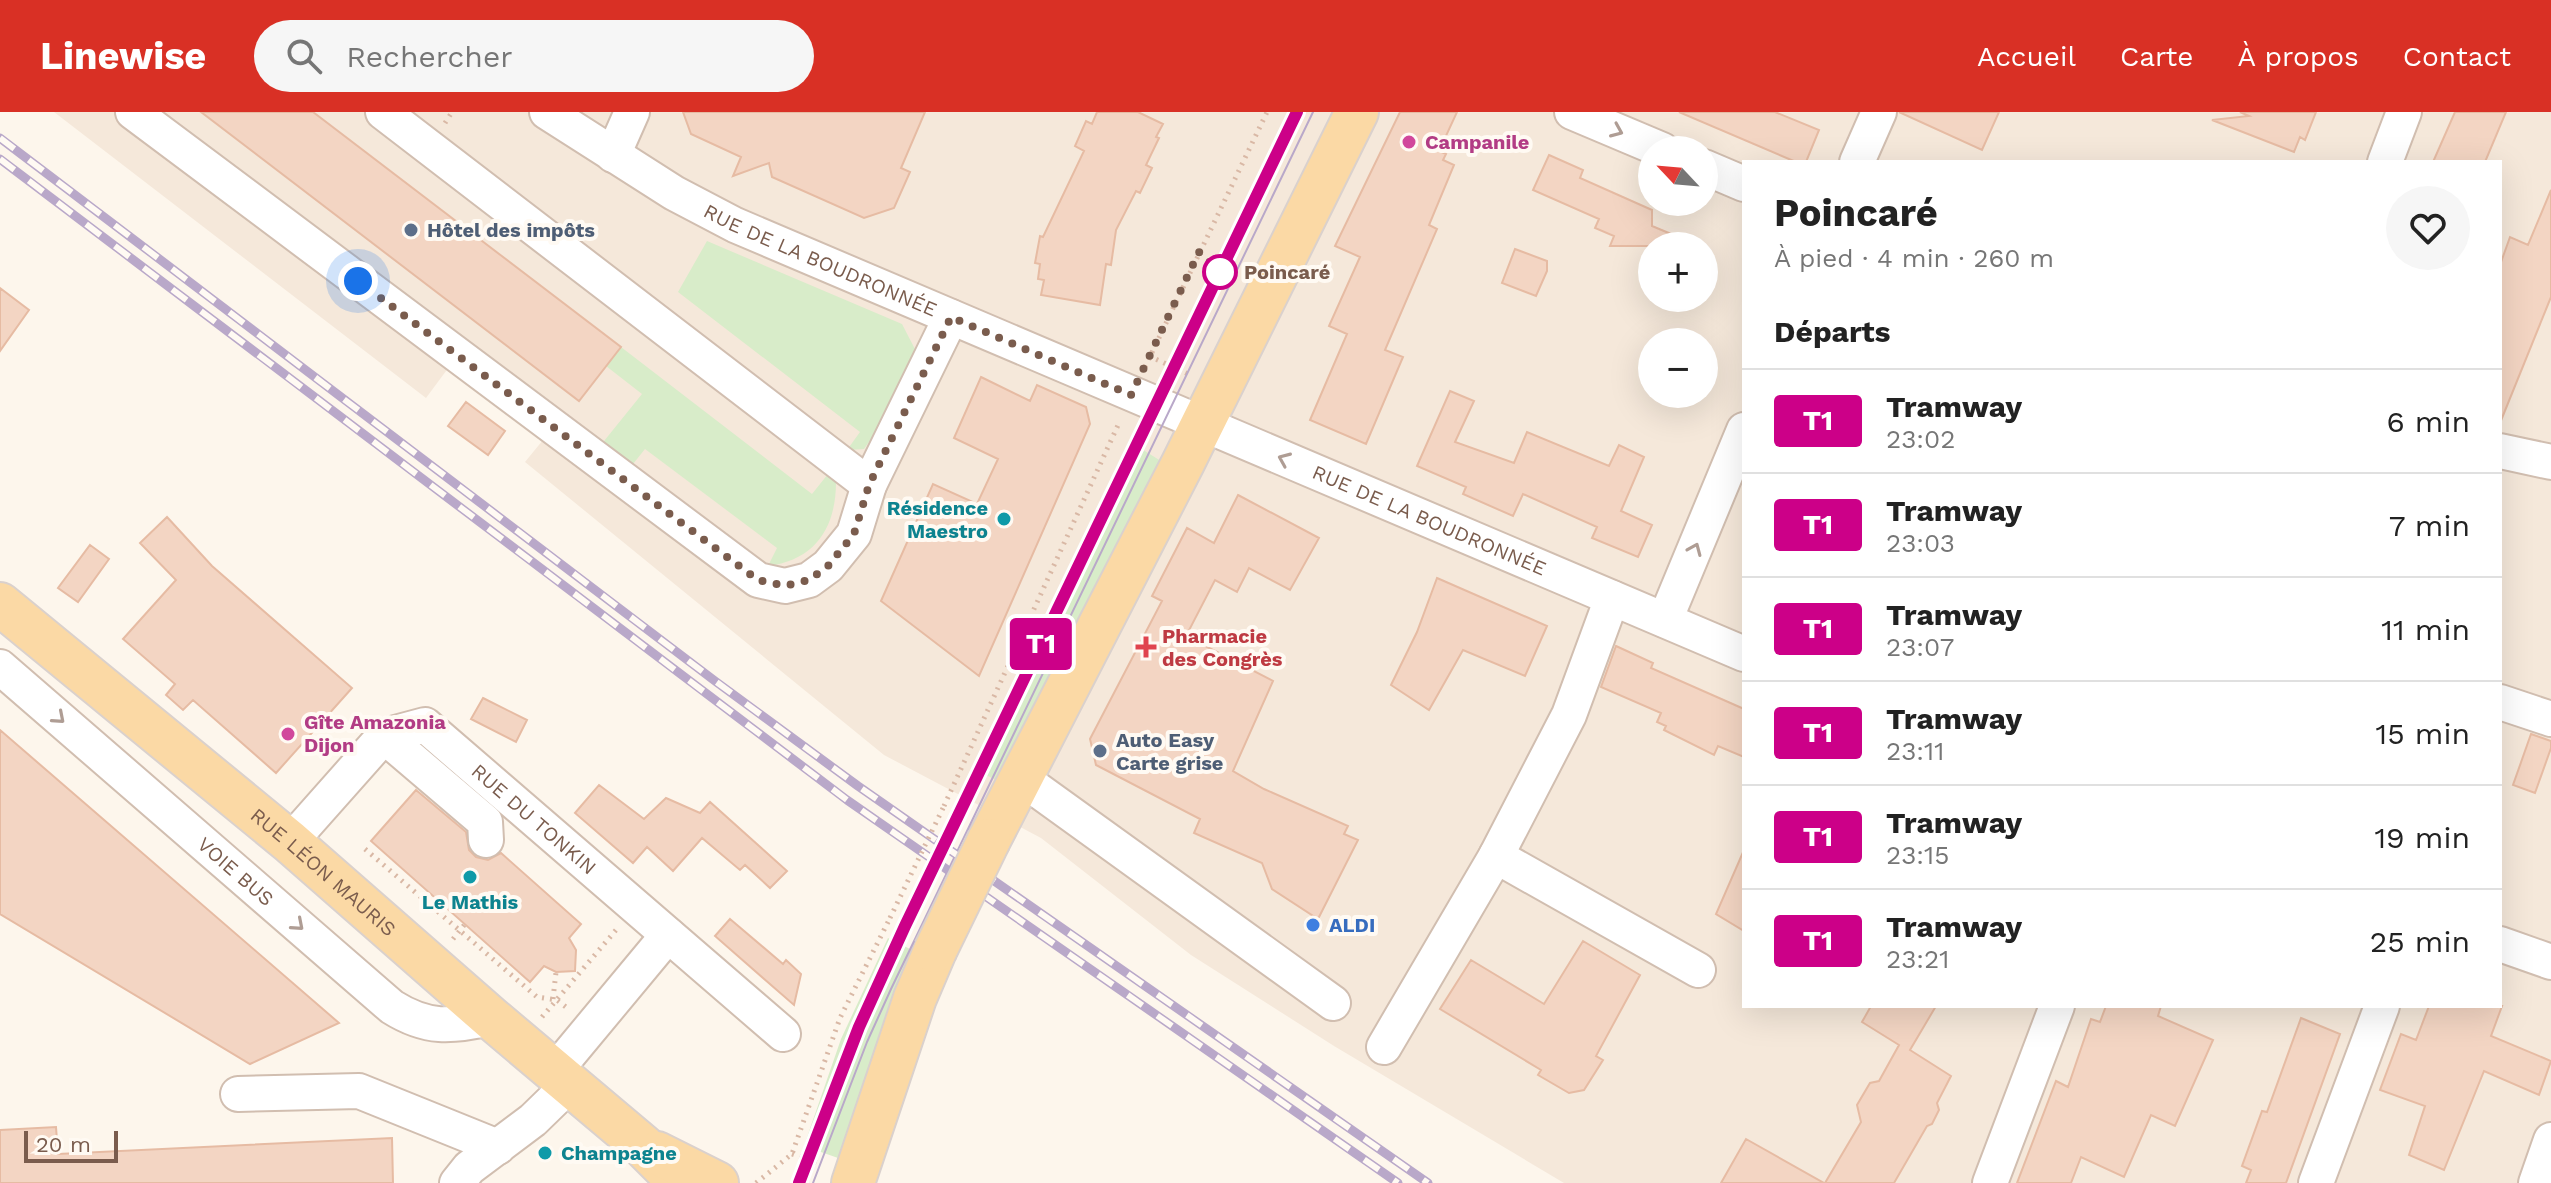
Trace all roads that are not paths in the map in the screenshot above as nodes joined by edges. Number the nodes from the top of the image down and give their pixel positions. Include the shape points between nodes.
1 (133, 112) edge
2 (383, 112) edge
3 (547, 112) edge
4 (632, 112) edge
5 (1357, 112) edge
6 (1572, 112) edge
7 (1879, 112) edge
8 (2404, 112) edge
9 (1638, 140) edge
10 (613, 155) junction
11 (1858, 160) edge
12 (2386, 160) edge
13 (1718, 173) edge
14 (1742, 183) edge
15 (951, 317) junction
16 (1203, 424) junction
17 (1742, 435) edge
18 (2502, 451) edge
19 (2551, 462) edge
20 (869, 485) junction
21 (1612, 598) junction
22 (0, 604) edge
23 (1665, 620) junction
24 (1742, 653) edge
25 (0, 667) edge
26 (2502, 703) edge
27 (2551, 719) edge
28 (384, 736) junction
29 (1021, 778) junction
30 (486, 840) dead end
31 (290, 842) junction
32 (1496, 856) junction
33 (668, 935) junction
34 (2502, 945) edge
35 (2551, 962) edge
36 (1698, 970) dead end
37 (1333, 1003) dead end
38 (2056, 1008) edge
39 (2381, 1008) edge
40 (506, 1030) junction
41 (783, 1034) dead end
42 (1384, 1047) dead end
43 (563, 1077) junction
44 (238, 1094) dead end
45 (2551, 1140) edge
46 (643, 1146) junction
47 (498, 1147) junction
48 (457, 1183) edge
49 (680, 1183) edge
50 (717, 1183) edge
51 (853, 1183) edge
52 (1990, 1183) edge
53 (2316, 1183) edge
54 (2536, 1183) edge

1 - 20 street via 758,580 785,586 809,580 828,566 854,534
2 - 20 street
3 - 10 street, RUE DE LA BOUDRONNÉE
4 - 10 street
5 - 16 main road
6 -> 9 street
7 - 11 street
8 - 12 street
10 - 15 street, RUE DE LA BOUDRONNÉE via 735,225
13 - 14 street
15 - 16 street, RUE DE LA BOUDRONNÉE
15 - 20 street
21 -> 16 street, RUE DE LA BOUDRONNÉE
16 - 29 main road
23 -> 17 street
18 - 19 street
21 - 23 street, RUE DE LA BOUDRONNÉE
21 - 32 street via 1569,715
22 - 31 main road, RUE LÉON MAURIS
23 - 24 street, RUE DE LA BOUDRONNÉE
25 -> 40 street, VOIE BUS via 392,1007 431,1024
26 - 27 street
28 - 30 street via 485,822
28 - 31 street
28 - 33 street, RUE DU TONKIN via 425,725
29 - 37 street
29 - 51 main road, bridge via 915,998
31 - 40 main road, RUE LÉON MAURIS
32 - 36 street
32 - 42 street
33 - 41 street, RUE DU TONKIN
33 - 43 street
34 - 35 street
38 - 52 street
39 - 53 street
40 - 43 main road, RUE LÉON MAURIS
43 - 46 main road, RUE LÉON MAURIS
43 - 47 street via 533,1120
44 - 47 street via 359,1091
45 - 54 street
46 - 49 main road, RUE LÉON MAURIS
46 - 50 main road, RUE LÉON MAURIS
47 - 48 street

